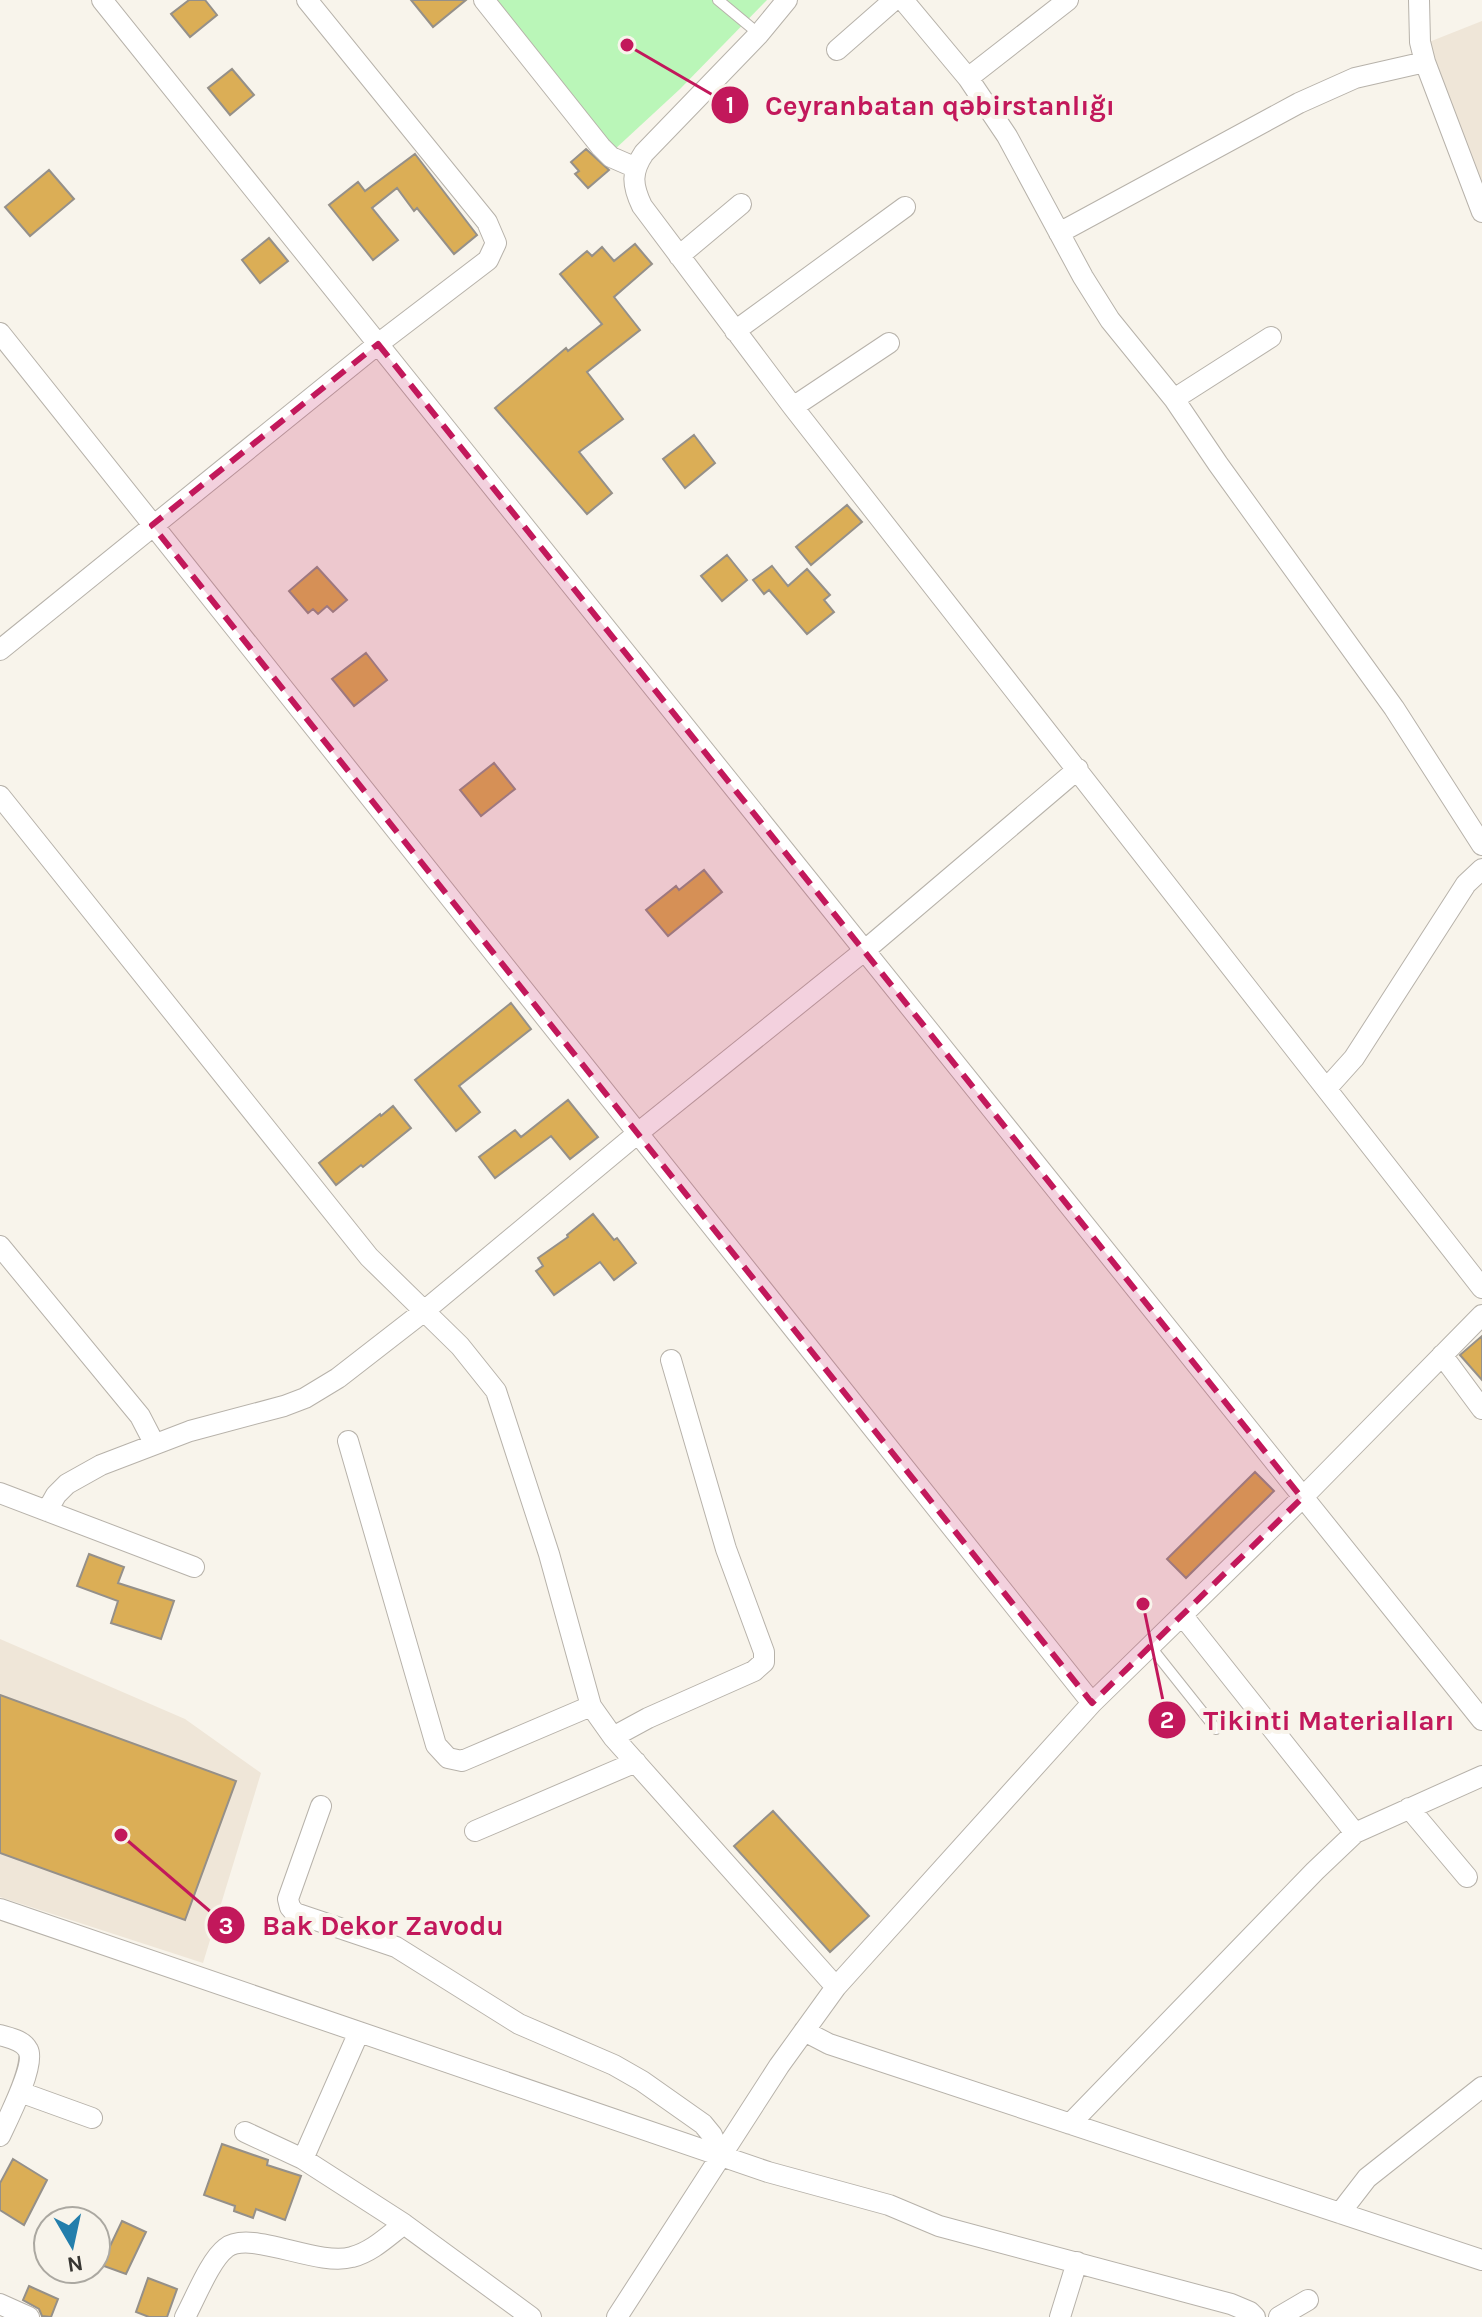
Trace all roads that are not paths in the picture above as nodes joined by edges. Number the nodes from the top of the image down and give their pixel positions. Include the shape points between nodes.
1 (102, 0) edge
2 (307, 0) edge
3 (484, 0) edge
4 (718, 0) edge
5 (787, 0) edge
6 (894, 0) edge
7 (903, 0) edge
8 (1068, 0) edge
9 (1419, 0) edge
10 (759, 34) junction
11 (837, 50) dead end
12 (1425, 62) junction
13 (968, 78) junction
14 (634, 167) junction
15 (741, 204) dead end
16 (905, 207) dead end
17 (1482, 212) edge
18 (1059, 233) junction
19 (679, 256) junction
20 (735, 331) junction
21 (0, 333) edge
22 (1271, 337) dead end
23 (889, 343) dead end
24 (378, 344) junction
25 (1174, 399) junction
26 (793, 407) junction
27 (152, 525) junction
28 (0, 650) edge
29 (1078, 769) junction
30 (0, 796) edge
31 (1482, 845) edge
32 (1482, 869) edge
33 (864, 951) junction
34 (1327, 1088) junction
35 (638, 1133) junction
36 (0, 1246) edge
37 (1482, 1288) edge
38 (423, 1312) junction
39 (1482, 1315) edge
40 (1442, 1355) junction
41 (671, 1360) dead end
42 (1482, 1409) edge
43 (348, 1441) dead end
44 (154, 1443) junction
45 (0, 1493) edge
46 (1302, 1498) junction
47 (47, 1511) junction
48 (194, 1567) dead end
49 (1182, 1615) junction
50 (1150, 1646) junction
51 (1092, 1703) junction
52 (591, 1706) junction
53 (1482, 1720) edge
54 (1216, 1729) dead end
55 (613, 1737) junction
56 (636, 1762) junction
57 (1482, 1776) edge
58 (321, 1806) dead end
59 (1409, 1808) junction
60 (475, 1831) dead end
61 (1355, 1833) junction
62 (1467, 1877) dead end
63 (0, 1909) edge
64 (836, 1987) junction
65 (804, 2031) junction
66 (359, 2032) junction
67 (0, 2035) edge
68 (1482, 2087) edge
69 (20, 2092) junction
70 (92, 2118) dead end
71 (1070, 2124) junction
72 (245, 2132) dead end
73 (0, 2136) edge
74 (720, 2155) junction
75 (303, 2159) junction
76 (1340, 2213) junction
77 (404, 2224) junction
78 (1482, 2260) edge
79 (1077, 2262) junction
80 (1308, 2300) dead end
81 (0, 2304) edge
82 (29, 2317) edge
83 (185, 2317) edge
84 (531, 2317) edge
85 (617, 2317) edge
86 (1060, 2317) edge
87 (1255, 2317) edge
88 (1279, 2317) edge

1 - 24 street
2 - 24 street via 487,222 496,243 488,260
3 - 14 street via 601,147
4 - 10 lane
5 - 10 street
6 - 11 street
7 - 13 street
8 - 13 street
9 - 12 street
10 - 14 street
12 - 17 street
12 - 18 street via 1355,78 1299,103
13 - 18 street via 1007,136
14 - 19 street via 638,199
15 - 19 street
16 - 20 street
18 - 25 street via 1110,320
19 - 20 street
20 - 26 street
21 - 27 street
22 - 25 street
23 - 26 street
24 - 27 street
24 - 33 street
25 - 31 street via 1394,708
26 - 29 street
27 - 28 street
27 - 35 street
29 - 33 street
29 - 34 street
30 - 38 street via 369,1257
32 - 34 street via 1466,884 1354,1058
33 - 35 street
33 - 46 street
34 - 37 street
35 - 38 street
35 - 51 street
36 - 44 street via 140,1416
38 - 44 street via 305,1398
38 - 52 street via 460,1346 496,1391
39 - 40 street
40 - 42 street
40 - 46 street
41 - 55 street via 764,1662
43 - 52 street via 436,1745 448,1758 462,1761
44 - 47 street via 84,1473 56,1495
45 - 47 street
46 - 49 street
46 - 53 street
47 - 48 street
49 - 50 street
49 - 61 street
50 - 51 street
50 - 54 lane
51 - 64 street
52 - 55 street
55 - 56 street
56 - 60 street
56 - 64 street
57 - 59 street
58 - 74 street via 288,1899 295,1913 396,1947 527,2029 614,2065 703,2124
59 - 61 street
59 - 62 street
61 - 71 street
63 - 66 street
64 - 65 street
65 - 71 street via 829,2044
65 - 74 street
66 - 74 street
66 - 75 street
67 - 69 street via 21,2042 29,2051
68 - 76 street via 1367,2178
69 - 70 street
69 - 73 street
71 - 76 street
72 - 75 street
74 - 79 street via 889,2205 939,2226
74 - 85 street
75 - 77 street
76 - 78 street
77 - 83 street via 349,2259 329,2260 243,2241 227,2247
77 - 84 street
79 - 86 street
79 - 87 street via 1231,2304
80 - 88 street
81 - 82 street

